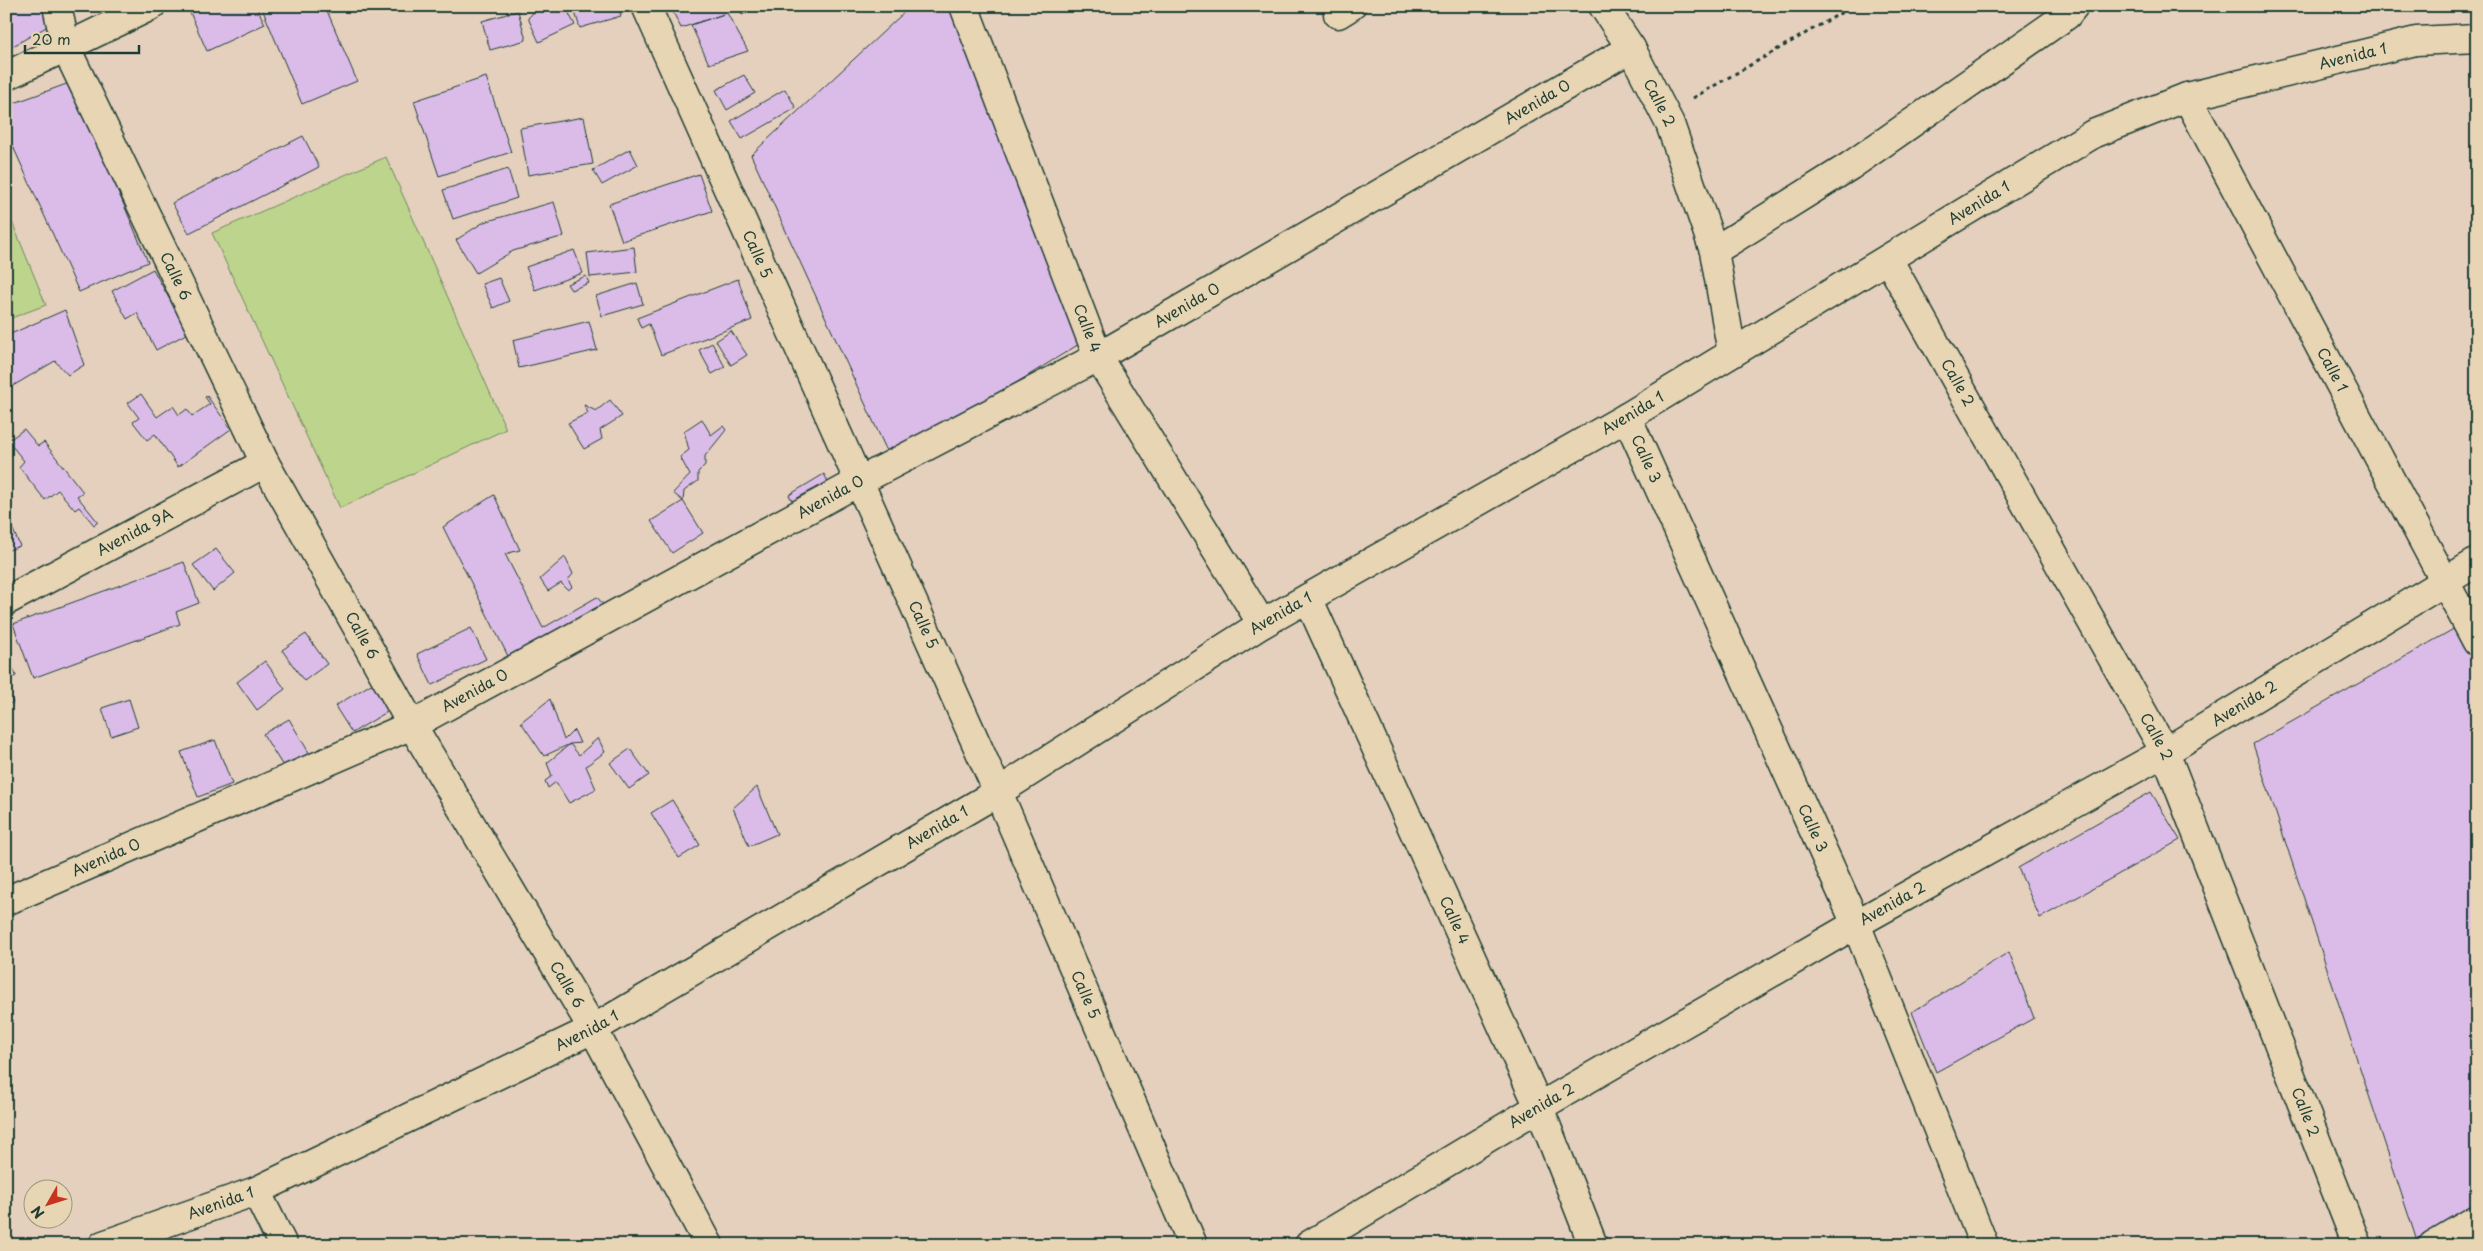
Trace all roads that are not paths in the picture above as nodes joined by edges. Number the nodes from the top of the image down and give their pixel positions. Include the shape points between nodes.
1 (57, 6) edge
2 (151, 6) edge
3 (646, 6) edge
4 (964, 6) edge
5 (1603, 6) edge
6 (2074, 6) edge
7 (2477, 38) edge
8 (66, 48) junction
9 (1631, 48) junction
10 (6, 76) edge
11 (2187, 97) junction
12 (1714, 251) junction
13 (1888, 259) junction
14 (1732, 353) junction
15 (1098, 357) junction
16 (1627, 417) junction
17 (265, 463) junction
18 (860, 481) junction
19 (2477, 562) edge
20 (2445, 581) junction
21 (1308, 598) junction
22 (6, 601) edge
23 (1262, 624) junction
24 (2477, 642) edge
25 (412, 725) junction
26 (2165, 752) junction
27 (998, 792) junction
28 (6, 901) edge
29 (1856, 924) junction
30 (593, 1029) junction
31 (1539, 1106) junction
32 (256, 1192) junction
33 (2477, 1220) edge
34 (103, 1245) edge
35 (283, 1245) edge
36 (709, 1245) edge
37 (1193, 1245) edge
38 (1308, 1245) edge
39 (1593, 1245) edge
40 (1984, 1245) edge
41 (2357, 1245) edge
42 (2433, 1245) edge

1 - 8 street, Calle 6
2 - 8 street
3 - 18 street, Calle 5
4 - 15 street, Calle 4
5 - 9 street, Calle 2
6 - 12 street via 2067,15 1850,166
7 - 11 street, Avenida 1 via 2416,41
8 - 10 street
8 - 17 street, Calle 6
9 - 12 street, Calle 2 via 1665,115
9 - 15 street, Avenida 0
11 - 13 street, Avenida 1 via 2093,134
11 - 20 street, Calle 1
12 - 14 street, Calle 2
13 - 14 street, Avenida 1
13 - 26 street, Calle 2
14 - 16 street, Avenida 1
15 - 18 street, Avenida 0
15 - 23 street, Calle 4
16 - 21 street, Avenida 1
16 - 29 street, Calle 3
17 - 22 street, Avenida 9A
17 - 25 street, Calle 6
18 - 25 street, Avenida 0
18 - 27 street, Calle 5
19 - 20 street, Avenida 2
20 - 24 street, Calle 1
20 - 26 street, Avenida 2
21 - 23 street, Avenida 1
21 - 31 street, Calle 4
23 - 27 street, Avenida 1
25 - 28 street, Avenida 0
25 - 30 street, Calle 6
26 - 29 street, Avenida 2
26 - 41 street, Calle 2
27 - 30 street, Avenida 1
27 - 37 street, Calle 5
29 - 31 street, Avenida 2
29 - 40 street, Calle 3
30 - 32 street, Avenida 1
30 - 36 street, Calle 6
31 - 38 street, Avenida 2
31 - 39 street, Calle 4
32 - 34 street, Avenida 1
32 - 35 street
33 - 42 street

